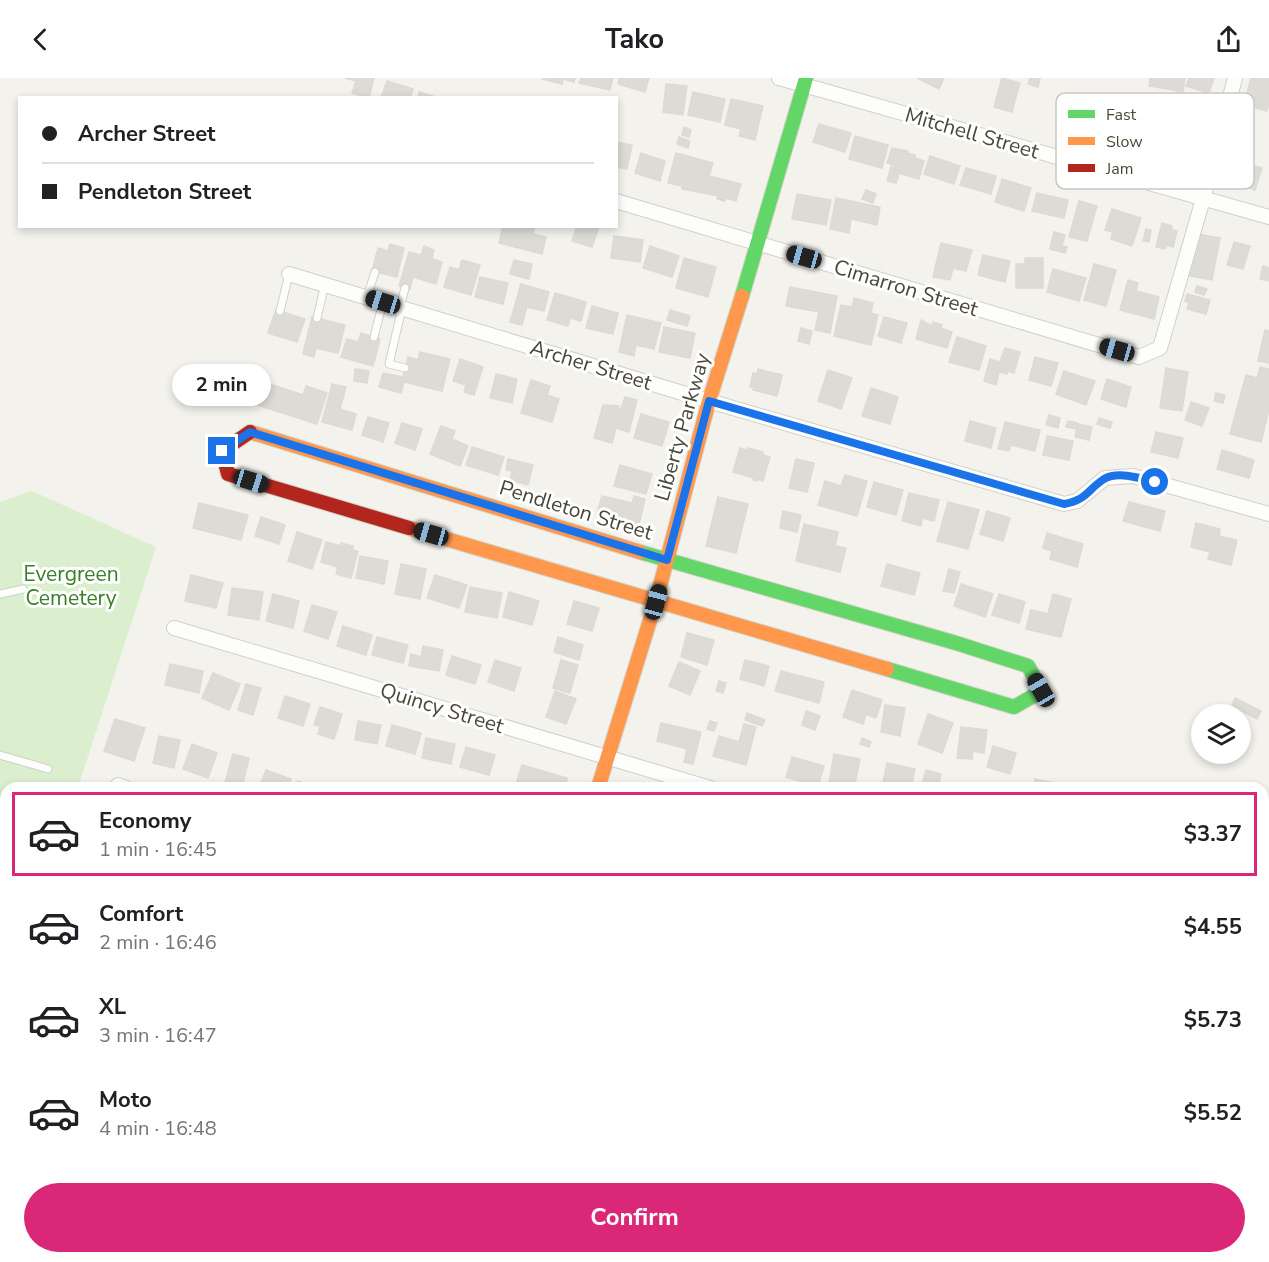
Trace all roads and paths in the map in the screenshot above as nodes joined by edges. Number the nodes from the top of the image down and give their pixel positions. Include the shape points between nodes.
1 (779, 78) edge
2 (1235, 78) edge
3 (805, 82) edge
4 (1231, 93) edge
5 (1056, 156) edge
6 (1169, 189) edge
7 (1206, 189) edge
8 (1203, 199) junction
9 (618, 202) edge
10 (1269, 217) edge
11 (759, 244) junction
12 (375, 272) dead end
13 (289, 274) joint
14 (325, 284) junction
15 (405, 288) dead end
16 (367, 297) junction
17 (383, 302) junction
18 (401, 308) junction
19 (280, 311) dead end
20 (317, 318) dead end
21 (374, 337) dead end
22 (405, 368) dead end
23 (709, 401) junction
24 (1269, 514) edge
25 (667, 560) junction
26 (23, 589) dead end
27 (0, 594) edge
28 (656, 602) junction
29 (174, 628) dead end
30 (0, 755) edge
31 (607, 758) junction
32 (48, 769) dead end
33 (600, 782) edge
34 (689, 782) edge

1 - 3 street, Mitchell Street
2 - 4 street
3 - 5 street, Mitchell Street
3 - 11 street, Liberty Parkway
6 - 8 street, Mitchell Street
7 - 8 street
8 - 10 street, Mitchell Street
8 - 11 street, Cimarron Street via 1160,348 1140,357
9 - 11 street, Cimarron Street
11 - 23 street, Liberty Parkway
12 - 16 lane
13 - 14 street, Archer Street
13 - 19 lane
14 - 16 street, Archer Street
14 - 20 lane
15 - 18 lane
16 - 17 street, Archer Street
17 - 18 street, Archer Street
17 - 21 lane
18 - 22 lane via 389,364
18 - 23 street, Archer Street
23 - 24 street, Archer Street via 1064,504 1077,501 1105,478 1133,476
23 - 25 street, Liberty Parkway
25 - 28 street, Liberty Parkway
25 - 28 street, Pendleton Street via 1028,666 1041,690 1014,707
25 - 28 street, Pendleton Street via 250,432 222,451 228,474
26 - 27 lane
28 - 31 street, Liberty Parkway
29 - 31 street, Quincy Street
30 - 32 lane
31 - 33 street, Liberty Parkway
31 - 34 street, Quincy Street

